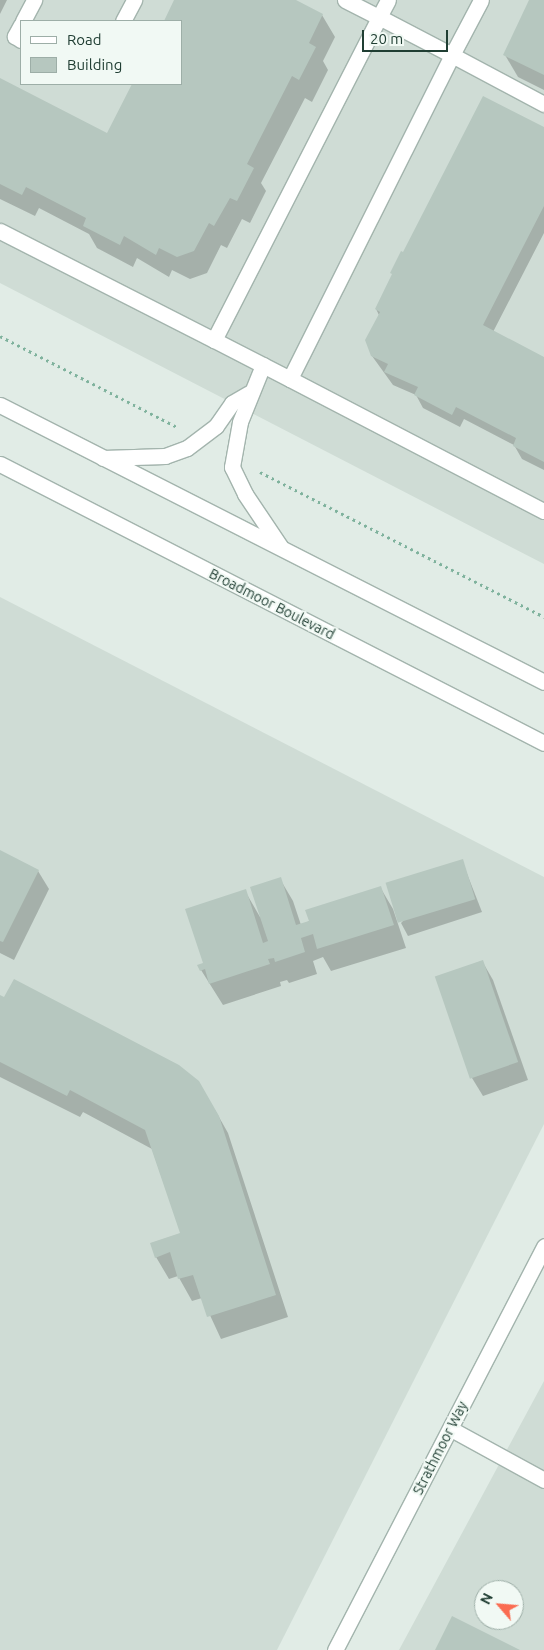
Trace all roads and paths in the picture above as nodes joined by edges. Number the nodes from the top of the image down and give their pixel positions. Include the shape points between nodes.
1 (34, 0) edge
2 (134, 0) edge
3 (345, 0) edge
4 (388, 0) edge
5 (480, 0) edge
6 (379, 17) junction
7 (24, 20) edge
8 (124, 20) edge
9 (20, 27) edge
10 (20, 39) edge
11 (452, 55) junction
12 (544, 104) edge
13 (0, 231) edge
14 (0, 336) edge
15 (214, 340) junction
16 (263, 365) junction
17 (290, 379) junction
18 (249, 393) junction
19 (0, 405) edge
20 (199, 438) junction
21 (233, 457) junction
22 (103, 458) junction
23 (0, 464) edge
24 (544, 511) edge
25 (280, 546) junction
26 (544, 616) edge
27 (544, 682) edge
28 (544, 744) edge
29 (544, 1246) edge
30 (451, 1429) junction
31 (544, 1480) edge
32 (335, 1650) edge

1 - 7 main road
2 - 8 main road
3 - 6 main road
4 - 6 main road
5 - 11 main road
6 - 11 main road
6 - 15 main road
9 - 10 main road via 15,36
11 - 12 main road
11 - 17 main road
13 - 15 main road
14 - 20 path
15 - 16 main road
16 - 17 main road
16 - 18 main road
17 - 24 main road
18 - 20 main road via 232,402 216,426
18 - 21 main road
19 - 22 main road
20 - 22 main road via 187,448 165,456
21 - 25 main road via 232,467 244,494
21 - 26 path
22 - 25 main road
23 - 28 main road, Broadmoor Boulevard
25 - 27 main road
29 - 30 main road, Strathmoor Way
30 - 31 main road
30 - 32 main road, Strathmoor Way

